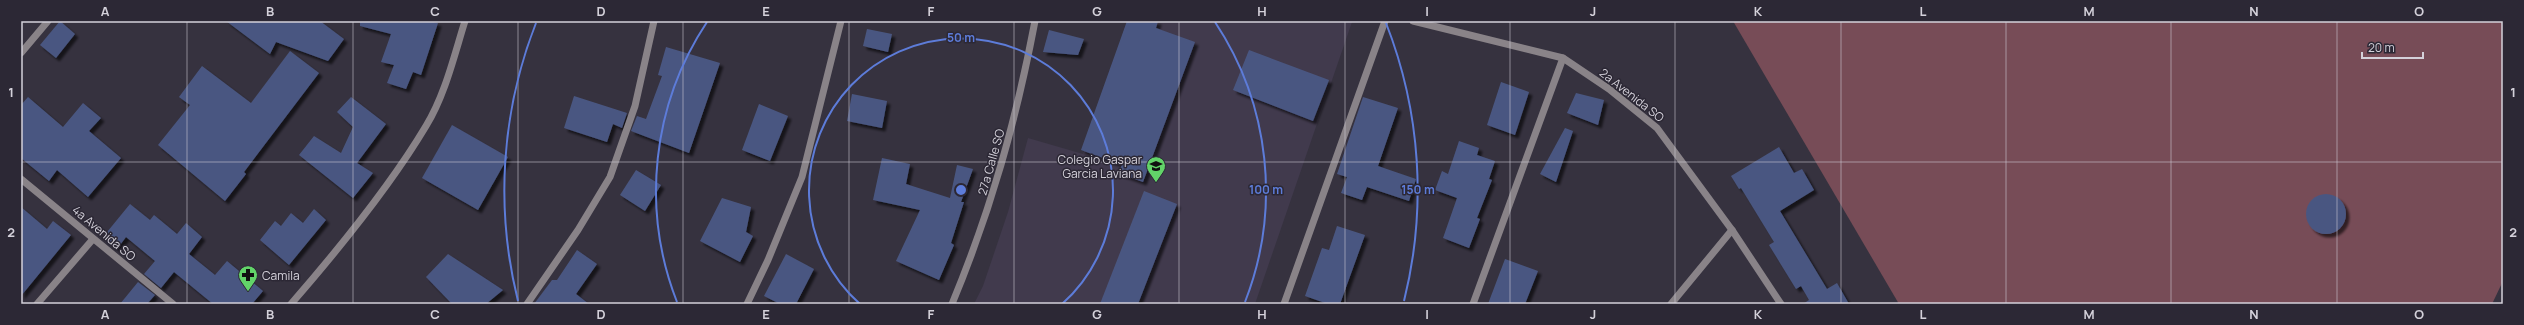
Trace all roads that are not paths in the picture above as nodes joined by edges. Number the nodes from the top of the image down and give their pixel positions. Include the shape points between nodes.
1 (48, 21) edge
2 (465, 21) edge
3 (654, 21) edge
4 (841, 21) edge
5 (1035, 21) edge
6 (1385, 21) edge
7 (1413, 21) edge
8 (21, 53) edge
9 (1563, 58) junction
10 (21, 179) edge
11 (1732, 230) junction
12 (93, 239) junction
13 (38, 304) edge
14 (173, 304) edge
15 (290, 304) edge
16 (527, 304) edge
17 (747, 304) edge
18 (952, 304) edge
19 (1284, 304) edge
20 (1473, 304) edge
21 (1671, 304) edge
22 (1781, 304) edge

1 - 8 street
2 - 15 street via 450,68 427,125 339,248
3 - 16 street via 634,106 610,177 578,230
4 - 17 street via 802,177
5 - 18 street, 27a Calle SO via 1024,82 1001,171 977,244
6 - 19 street
7 - 9 street, 2a Avenida SO
9 - 11 street, 2a Avenida SO via 1610,89 1658,128
9 - 20 street
10 - 12 street, 4a Avenida SO
11 - 21 street
11 - 22 street, 2a Avenida SO
12 - 13 street
12 - 14 street, 4a Avenida SO

